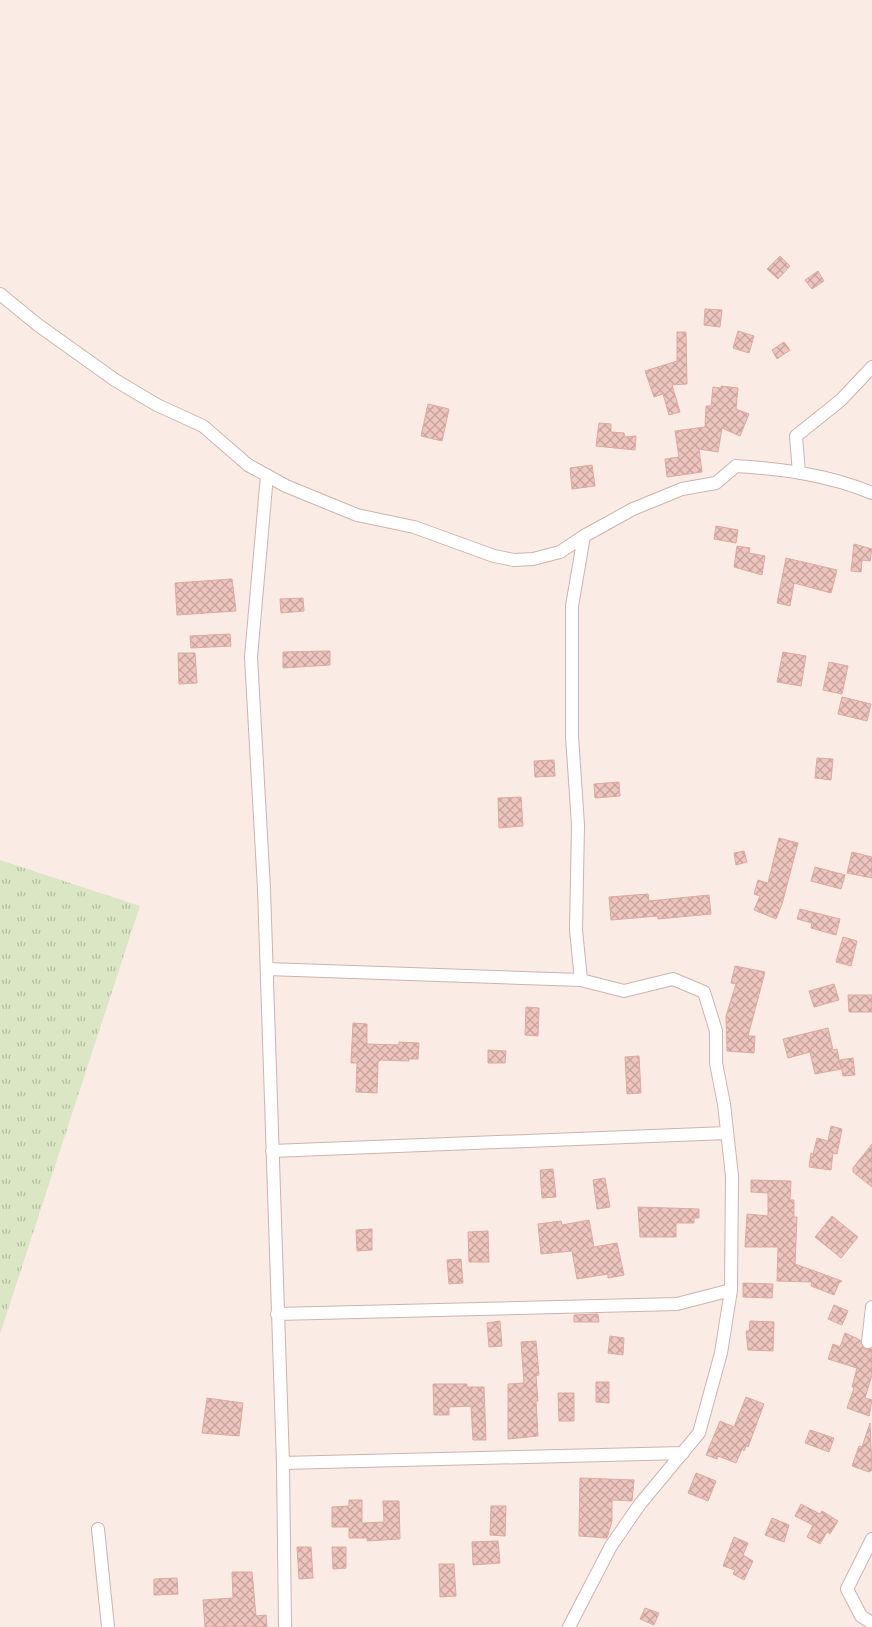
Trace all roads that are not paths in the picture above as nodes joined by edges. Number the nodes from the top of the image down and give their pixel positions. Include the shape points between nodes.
1 (0, 294) edge
2 (872, 367) edge
3 (799, 473) junction
4 (267, 475) junction
5 (872, 493) edge
6 (584, 536) junction
7 (266, 970) junction
8 (581, 980) junction
9 (727, 1133) junction
10 (272, 1150) junction
11 (731, 1290) junction
12 (872, 1307) edge
13 (277, 1314) junction
14 (868, 1342) dead end
15 (682, 1453) junction
16 (283, 1463) junction
17 (98, 1529) dead end
18 (872, 1539) edge
19 (872, 1623) edge
20 (108, 1627) edge
21 (285, 1627) edge
22 (569, 1627) edge

1 - 4 street via 115,380 157,405 203,426 248,465
2 - 3 street via 841,400 796,436
3 - 5 street via 830,478
3 - 6 street via 736,466 716,484 682,489 632,510
4 - 6 street via 357,515 414,527 457,544 508,558 533,558 560,552
4 - 7 street via 252,657
6 - 8 street via 572,606 572,736 578,826 576,930
7 - 8 street
7 - 10 street
8 - 9 street via 624,991 673,979 704,992 716,1031 716,1063
9 - 10 street
9 - 11 street via 732,1176
10 - 13 street
11 - 13 street via 677,1304
11 - 15 street via 720,1353 699,1433
12 - 14 street
13 - 16 street
15 - 16 street
15 - 22 street via 611,1546
16 - 21 street
17 - 20 street
18 - 19 street via 847,1589 861,1616

